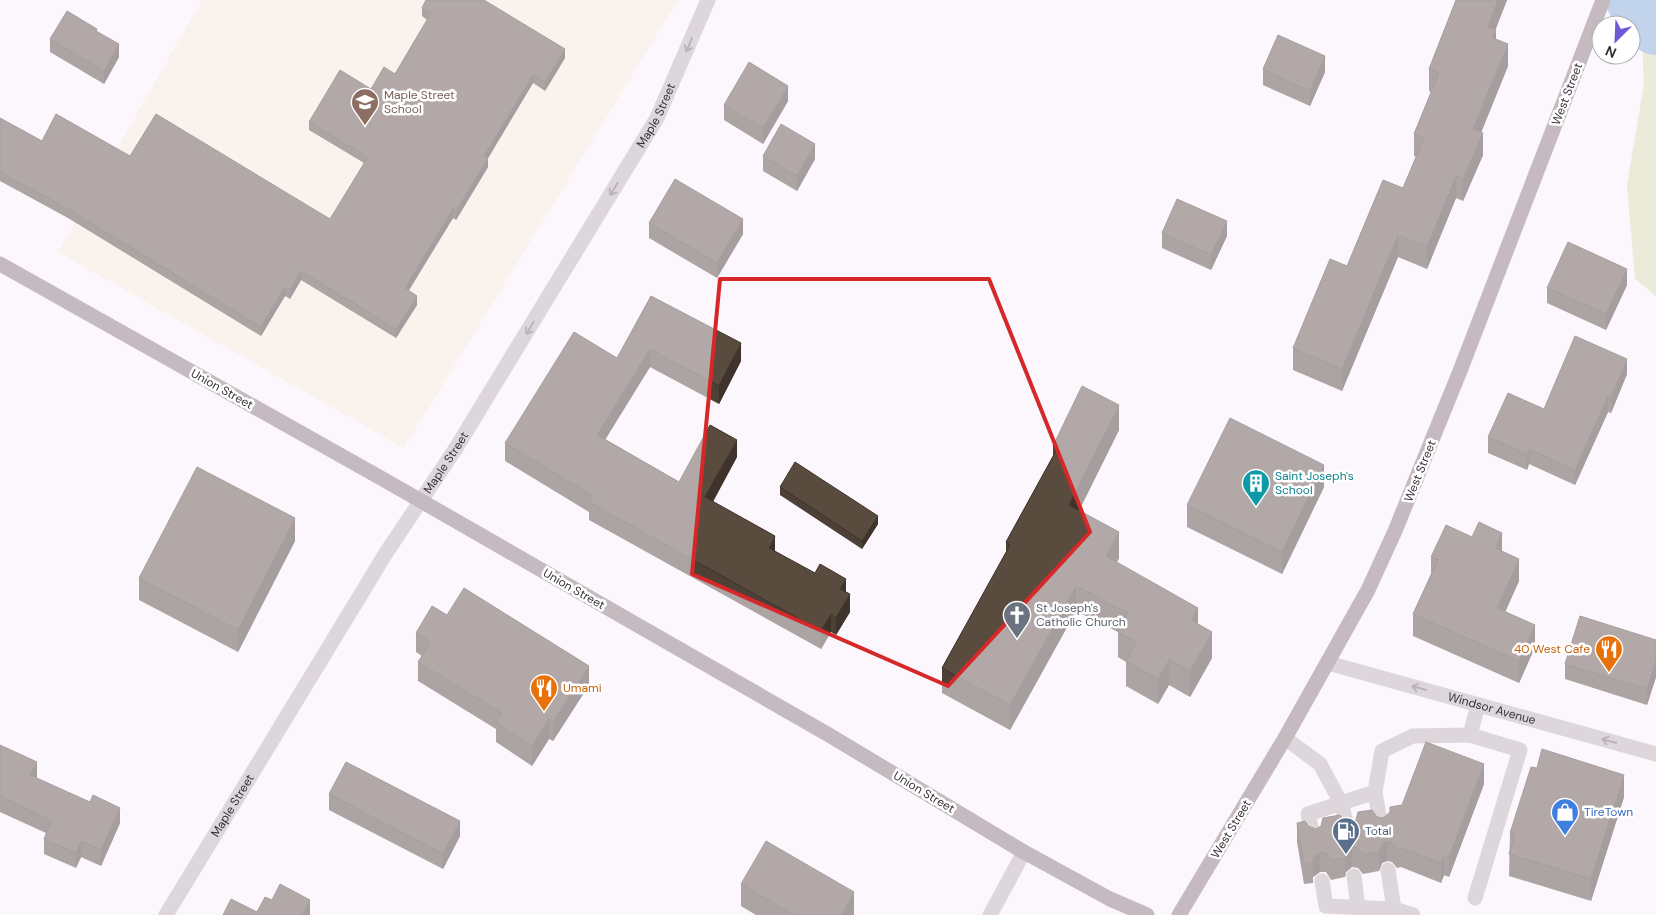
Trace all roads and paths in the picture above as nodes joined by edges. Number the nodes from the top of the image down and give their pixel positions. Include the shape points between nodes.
1 (708, 0) edge
2 (1603, 0) edge
3 (0, 264) edge
4 (421, 501) junction
5 (1328, 664) junction
6 (1478, 705) junction
7 (1470, 735) junction
8 (1285, 738) junction
9 (1656, 754) edge
10 (1375, 792) junction
11 (1341, 803) junction
12 (1381, 828) edge
13 (1349, 833) edge
14 (1314, 839) edge
15 (1024, 852) junction
16 (1388, 870) dead end
17 (1354, 876) dead end
18 (1322, 881) dead end
19 (1475, 898) dead end
20 (1394, 909) junction
21 (1359, 912) edge
22 (166, 915) edge
23 (990, 915) edge
24 (1147, 915) edge
25 (1179, 915) edge
26 (1413, 915) edge

1 -> 4 street, Maple Street via 657,118
2 - 5 main road, West Street via 1407,503 1368,590
3 - 4 main road, Union Street
4 - 15 main road, Union Street via 829,735
4 - 22 street, Maple Street via 381,561
6 -> 5 street, Windsor Avenue
5 - 8 main road, West Street
6 - 7 street
9 -> 6 street, Windsor Avenue
7 - 10 street via 1413,736 1382,751
7 - 19 street via 1520,750
8 - 11 street via 1320,764
8 - 25 main road, West Street
10 - 11 street
10 - 12 street
11 - 13 street
11 - 14 street via 1308,814
15 - 23 street
15 - 24 main road, Union Street via 1110,899
16 - 20 street
17 - 21 street
18 - 21 street via 1326,906
20 - 21 street
20 - 26 street

